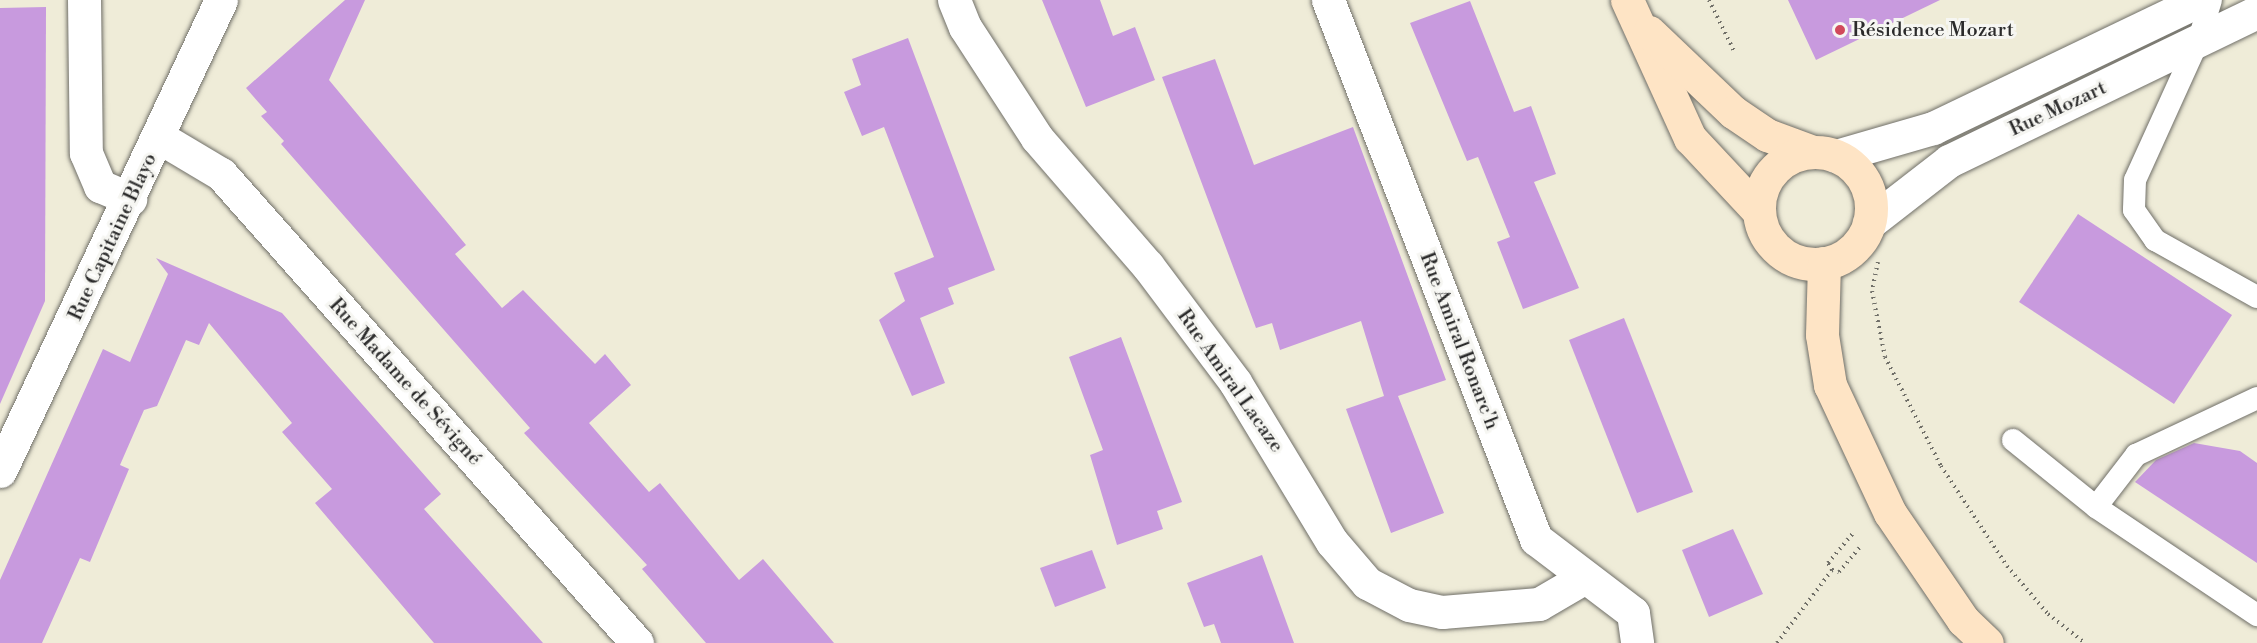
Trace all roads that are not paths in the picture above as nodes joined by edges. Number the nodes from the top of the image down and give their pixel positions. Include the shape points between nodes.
1 (84, 0) edge
2 (221, 0) edge
3 (954, 0) edge
4 (1328, 0) edge
5 (2200, 0) edge
6 (2211, 0) edge
7 (2257, 12) edge
8 (1634, 13) edge
9 (2199, 39) junction
10 (159, 137) junction
11 (1825, 154) junction
12 (130, 199) junction
13 (1760, 212) junction
14 (1869, 223) junction
15 (1824, 263) junction
16 (2257, 297) edge
17 (2257, 398) edge
18 (2013, 440) dead end
19 (0, 471) edge
20 (2096, 507) junction
21 (1582, 579) junction
22 (2257, 615) edge
23 (637, 643) edge
24 (1636, 643) edge
25 (1987, 643) edge

1 - 12 street via 86,153 100,186
2 - 10 street, Rue Capitaine Blayo
3 - 21 street, Rue Amiral Lacaze via 965,27 1037,138 1148,266 1228,373 1332,542 1367,583 1409,604 1442,612 1539,604
4 - 21 street, Rue Amiral Ronarc'h via 1536,539
5 - 11 street, Rue Mozart via 1933,128
6 - 9 lane
7 - 9 street, Rue Mozart
8 - 11 main road via 1733,112 1767,135
8 - 13 main road via 1690,138
9 - 14 street, Rue Mozart via 1949,161
9 - 16 lane via 2134,180 2134,210 2155,240
10 - 12 street, Rue Capitaine Blayo
10 - 23 street, Rue Madame de Sévigné via 221,174
11 - 13 main road via 1791,158 1773,171 1765,183
11 - 14 main road via 1850,164 1868,190
12 - 19 street, Rue Capitaine Blayo
13 - 15 main road via 1762,228 1781,252 1809,264
14 - 15 main road via 1852,249
15 - 25 main road via 1822,335 1830,385 1890,513 1963,620
17 - 20 lane via 2136,455
18 - 20 lane
20 - 22 lane
21 - 24 street, Rue Amiral Ronarc'h via 1633,613

